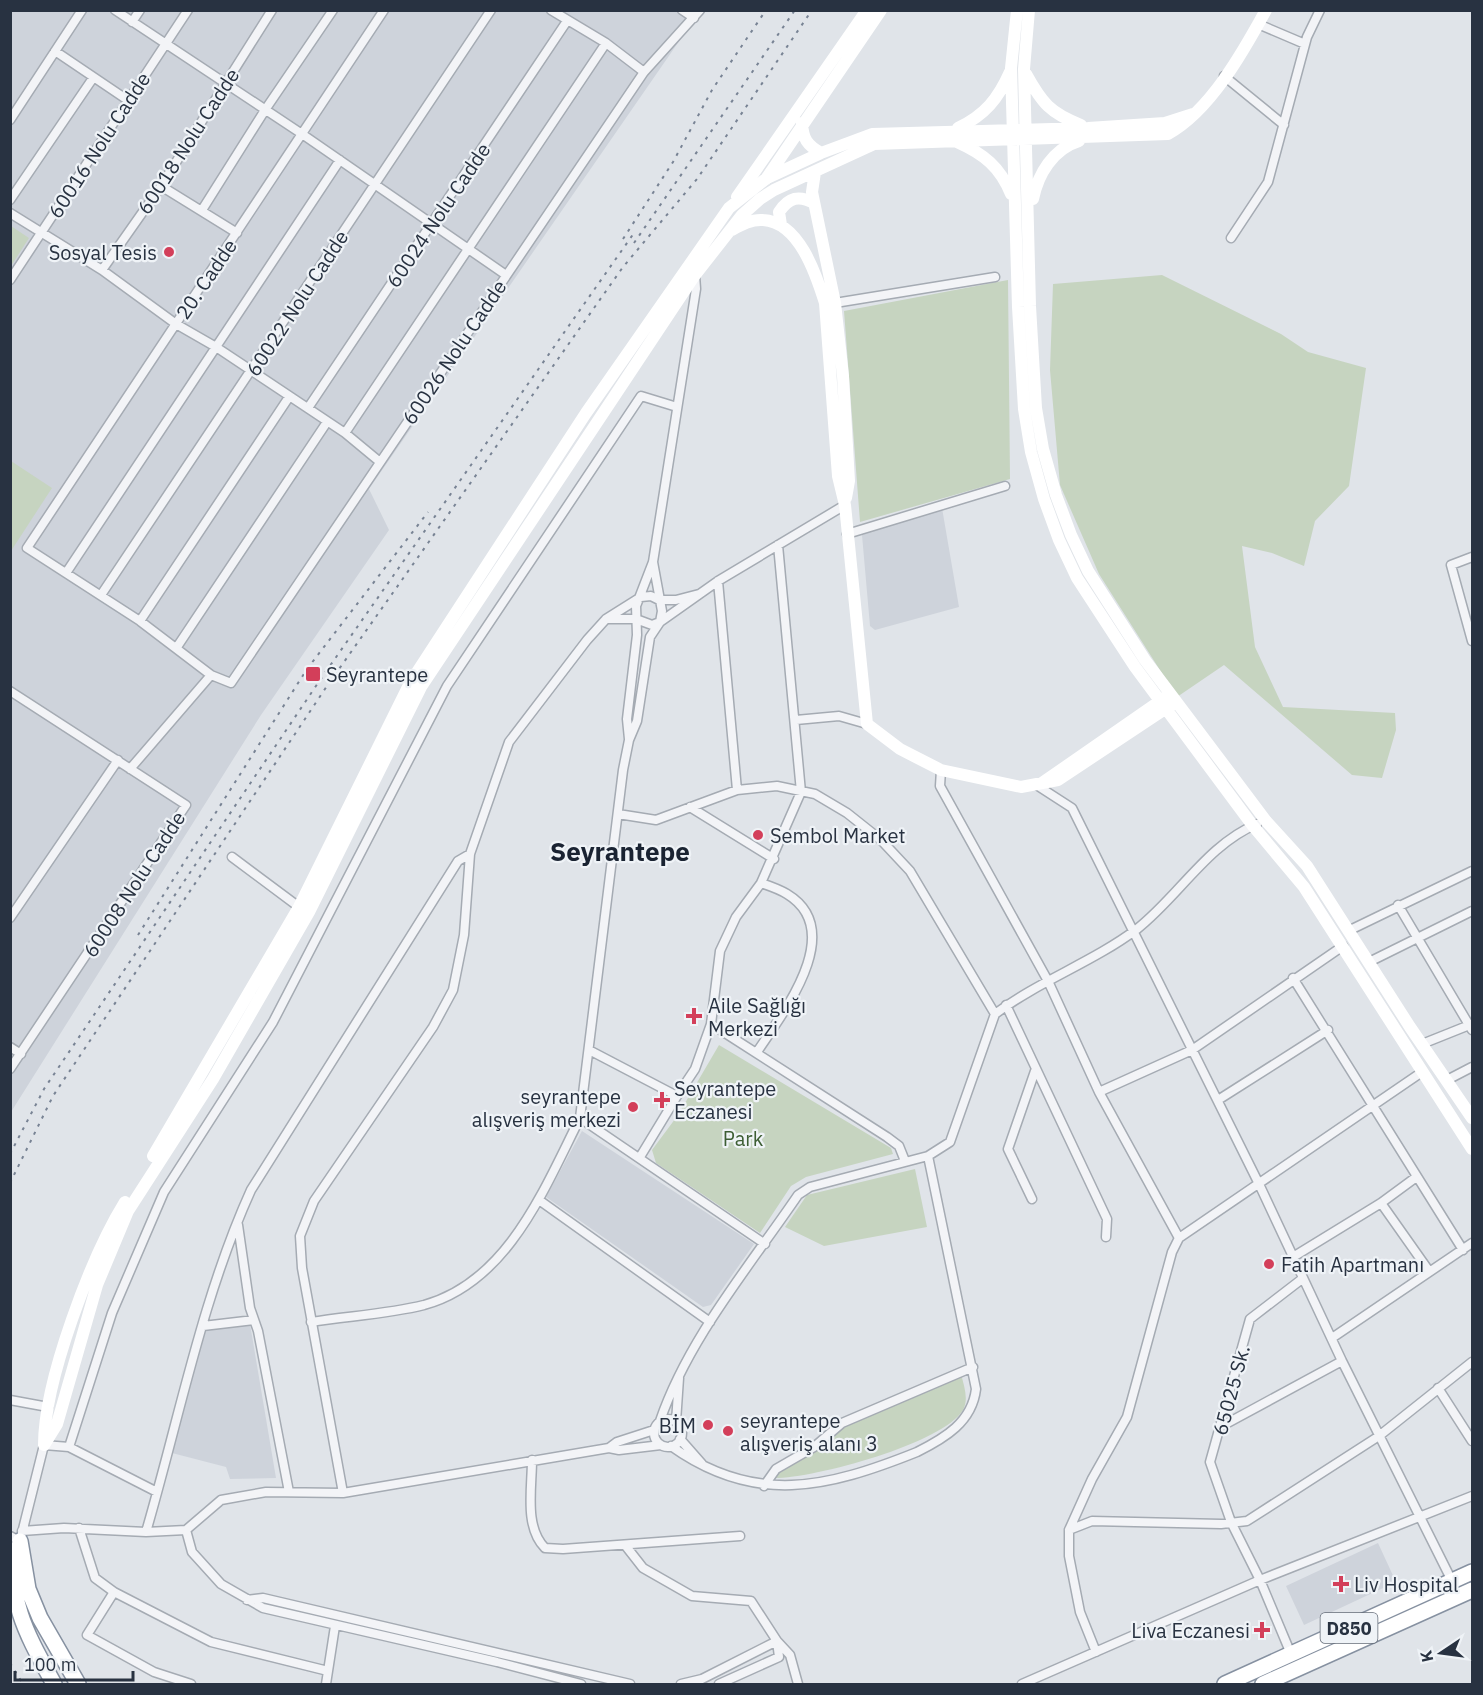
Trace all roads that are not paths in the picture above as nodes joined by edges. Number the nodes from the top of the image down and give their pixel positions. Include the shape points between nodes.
1 (82, 10) edge
2 (116, 10) edge
3 (140, 10) edge
4 (188, 10) edge
5 (272, 10) edge
6 (333, 10) edge
7 (384, 10) edge
8 (491, 10) edge
9 (551, 10) edge
10 (682, 10) edge
11 (700, 10) edge
12 (867, 10) edge
13 (881, 10) edge
14 (1017, 10) edge
15 (1029, 10) edge
16 (1266, 10) edge
17 (1320, 10) edge
18 (694, 18) junction
19 (567, 21) junction
20 (132, 22) junction
21 (1258, 24) junction
22 (606, 43) junction
23 (1305, 44) junction
24 (166, 45) junction
25 (56, 51) junction
26 (1018, 69) junction
27 (644, 72) junction
28 (1224, 76) junction
29 (93, 78) junction
30 (224, 83) junction
31 (129, 100) junction
32 (265, 110) junction
33 (10, 120) edge
34 (802, 123) junction
35 (1284, 124) junction
36 (1026, 133) junction
37 (1088, 133) junction
38 (302, 134) junction
39 (1013, 134) junction
40 (954, 135) junction
41 (821, 153) junction
42 (340, 160) junction
43 (815, 172) junction
44 (767, 178) junction
45 (374, 184) junction
46 (161, 186) junction
47 (10, 200) edge
48 (814, 202) junction
49 (1015, 202) junction
50 (729, 208) junction
51 (202, 210) junction
52 (10, 213) edge
53 (742, 215) junction
54 (1028, 218) junction
55 (432, 225) junction
56 (781, 225) junction
57 (728, 232) junction
58 (41, 233) junction
59 (237, 233) junction
60 (1231, 238) dead end
61 (469, 249) junction
62 (102, 270) junction
63 (506, 275) junction
64 (695, 275) junction
65 (995, 277) dead end
66 (10, 280) edge
67 (835, 303) junction
68 (176, 324) junction
69 (216, 347) junction
70 (252, 373) junction
71 (289, 397) junction
72 (677, 407) junction
73 (308, 408) junction
74 (327, 422) junction
75 (345, 433) junction
76 (380, 462) junction
77 (1005, 486) dead end
78 (845, 505) junction
79 (847, 534) junction
80 (778, 545) junction
81 (1473, 557) edge
82 (653, 562) junction
83 (66, 573) junction
84 (718, 581) junction
85 (699, 594) junction
86 (101, 595) junction
87 (642, 597) junction
88 (659, 600) junction
89 (606, 619) junction
90 (636, 619) junction
91 (140, 621) junction
92 (660, 622) junction
93 (1473, 641) edge
94 (177, 647) junction
95 (211, 675) junction
96 (10, 691) edge
97 (1168, 701) junction
98 (796, 720) junction
99 (867, 724) junction
100 (629, 740) junction
101 (118, 760) junction
102 (130, 769) junction
103 (941, 770) junction
104 (1038, 786) junction
105 (737, 790) junction
106 (801, 792) junction
107 (690, 807) junction
108 (618, 814) junction
109 (1266, 821) junction
110 (1253, 826) junction
111 (470, 854) junction
112 (232, 857) dead end
113 (774, 859) junction
114 (1473, 871) edge
115 (761, 883) junction
116 (1398, 905) junction
117 (299, 907) junction
118 (1473, 911) edge
119 (10, 918) edge
120 (1350, 930) junction
121 (1134, 931) junction
122 (1416, 937) junction
123 (1343, 946) junction
124 (1369, 962) junction
125 (1293, 978) junction
126 (1048, 981) junction
127 (1006, 1005) junction
128 (995, 1014) junction
129 (711, 1024) junction
130 (1472, 1027) edge
131 (1328, 1030) junction
132 (1422, 1044) junction
133 (10, 1047) edge
134 (590, 1050) junction
135 (1192, 1050) junction
136 (757, 1052) junction
137 (21, 1054) junction
138 (1473, 1067) edge
139 (10, 1069) edge
140 (1035, 1071) junction
141 (1422, 1072) junction
142 (1447, 1080) junction
143 (1099, 1092) junction
144 (677, 1096) junction
145 (1218, 1100) junction
146 (1374, 1106) junction
147 (580, 1118) junction
148 (1473, 1118) edge
149 (1473, 1149) edge
150 (928, 1156) junction
151 (640, 1157) junction
152 (905, 1161) junction
153 (1415, 1178) junction
154 (1259, 1184) junction
155 (1032, 1199) dead end
156 (539, 1200) junction
157 (1381, 1203) junction
158 (237, 1221) junction
159 (1106, 1237) dead end
160 (1179, 1238) junction
161 (1473, 1243) edge
162 (765, 1244) junction
163 (1463, 1250) junction
164 (1293, 1257) junction
165 (1429, 1271) junction
166 (1302, 1279) junction
167 (254, 1320) junction
168 (311, 1322) junction
169 (710, 1322) junction
170 (203, 1326) junction
171 (1332, 1338) junction
172 (1342, 1361) junction
173 (1472, 1363) edge
174 (973, 1367) junction
175 (679, 1378) junction
176 (1437, 1388) junction
177 (10, 1400) edge
178 (48, 1407) junction
179 (660, 1421) junction
180 (676, 1422) junction
181 (1222, 1426) junction
182 (654, 1430) junction
183 (1379, 1436) junction
184 (680, 1439) junction
185 (1473, 1441) edge
186 (44, 1445) junction
187 (666, 1445) junction
188 (69, 1447) junction
189 (609, 1448) junction
190 (532, 1460) junction
191 (702, 1465) junction
192 (764, 1486) junction
193 (157, 1492) junction
194 (289, 1492) junction
195 (343, 1493) junction
196 (1473, 1496) edge
197 (1421, 1517) junction
198 (1231, 1522) junction
199 (79, 1528) junction
200 (186, 1530) junction
201 (1069, 1530) junction
202 (146, 1532) junction
203 (18, 1536) edge
204 (740, 1536) dead end
205 (625, 1545) junction
206 (1473, 1572) edge
207 (1260, 1580) junction
208 (1452, 1581) junction
209 (114, 1592) junction
210 (1471, 1594) edge
211 (247, 1600) junction
212 (335, 1626) junction
213 (777, 1641) junction
214 (1096, 1652) junction
215 (1291, 1654) junction
216 (328, 1671) junction
217 (1284, 1680) edge
218 (53, 1684) edge
219 (65, 1684) edge
220 (78, 1684) edge
221 (191, 1684) edge
222 (327, 1684) edge
223 (576, 1684) edge
224 (630, 1684) edge
225 (681, 1684) edge
226 (719, 1684) edge
227 (798, 1684) edge
228 (1022, 1684) edge
229 (1225, 1684) edge
230 (1263, 1684) edge

1 - 25 street
2 - 20 street
3 - 20 street
4 - 24 street, 60016 Nolu Cadde
5 - 30 street, 60018 Nolu Cadde
6 - 32 street
7 - 38 street, 20. Cadde
8 - 45 street, 60022 Nolu Cadde
9 - 19 street
10 - 18 street
11 - 18 street, 60026 Nolu Cadde
12 - 50 street
13 - 34 street
14 - 26 street
15 - 26 street
16 - 21 street
17 - 23 street
18 - 27 street, 60026 Nolu Cadde
19 - 22 street
19 - 55 street, 60024 Nolu Cadde
20 - 24 street
21 - 23 street
21 - 28 street
22 - 27 street
22 - 61 street
23 - 35 street
24 - 30 street
24 - 31 street, 60016 Nolu Cadde
25 - 29 street
25 - 33 street
26 - 36 street
26 - 37 street via 1057,116
26 - 39 street
26 - 40 street via 986,111
27 - 63 street, 60026 Nolu Cadde
28 - 35 street
28 - 37 street via 1197,113 1165,123
29 - 31 street
29 - 47 street
30 - 32 street
30 - 46 street, 60018 Nolu Cadde
31 - 58 street, 60016 Nolu Cadde
32 - 38 street
32 - 51 street
34 - 41 street via 809,147
34 - 44 street
35 - 60 street via 1268,182
36 - 37 street
36 - 39 street
36 - 54 street
37 - 54 street via 1049,162 1036,182
38 - 42 street
38 - 59 street, 20. Cadde
39 - 40 street
39 - 49 street
40 - 41 street via 872,134
40 - 43 street via 874,144
40 - 49 street via 993,162
41 - 44 street
42 - 45 street
42 - 69 street
43 - 48 street
43 - 53 street via 760,199
44 - 50 street
44 - 53 street
45 - 55 street
45 - 70 street, 60022 Nolu Cadde
46 - 51 street
46 - 62 street, 60018 Nolu Cadde
48 - 56 street via 803,197 785,203 779,212
48 - 67 street
49 - 97 street via 1024,409 1044,499 1077,578 1134,667
50 - 117 street via 586,413 410,683
51 - 59 street
52 - 58 street
53 - 57 street
54 - 97 street via 1036,408 1056,495 1088,572
55 - 61 street
55 - 73 street, 60024 Nolu Cadde
56 - 57 street via 763,220
56 - 78 street via 797,242 817,276 825,303 838,476
57 - 64 street
58 - 62 street
58 - 66 street, 60016 Nolu Cadde
59 - 68 street, 20. Cadde
61 - 63 street
61 - 75 street
62 - 68 street
63 - 76 street, 60026 Nolu Cadde
64 - 72 street
64 - 186 street via 420,687 309,912 213,1079 128,1211 97,1285 57,1424
65 - 67 street
67 - 78 street via 849,481
68 - 69 street
68 - 83 street, 20. Cadde via 27,548
69 - 70 street
69 - 83 street
70 - 71 street
70 - 86 street, 60022 Nolu Cadde
71 - 73 street
71 - 91 street
72 - 82 street
72 - 188 street via 641,396 447,687 273,1022 164,1192 112,1313
73 - 74 street
74 - 75 street
74 - 94 street
75 - 76 street
76 - 95 street, 60026 Nolu Cadde via 231,683
77 - 79 street
78 - 79 street
78 - 80 street
79 - 99 street
80 - 84 street
80 - 98 street
81 - 93 street via 1451,565
82 - 87 street
82 - 88 street
83 - 86 street
84 - 85 street
84 - 105 street
85 - 88 street
85 - 92 street
86 - 91 street
87 - 88 street
87 - 89 street
87 - 90 street via 636,606
88 - 92 street
89 - 90 street
89 - 111 street via 509,742
90 - 92 street via 652,625
90 - 100 street via 638,635 627,719
91 - 94 street
92 - 100 street via 650,637 637,721
94 - 95 street
95 - 102 street
96 - 101 street, 60008 Nolu Cadde
97 - 104 street via 1058,780
97 - 109 street
97 - 110 street
98 - 99 street via 839,716
98 - 106 street
99 - 103 street via 900,749
100 - 108 street
101 - 102 street, 60008 Nolu Cadde
101 - 119 street
102 - 137 street, 60008 Nolu Cadde via 186,806
103 - 104 street via 1021,787
103 - 126 street via 940,786
104 - 121 street via 1072,808
105 - 106 street via 777,786
105 - 107 street
106 - 113 street
106 - 128 street via 815,794 847,813 881,840 910,871
107 - 108 street via 656,820
107 - 113 street
108 - 134 street
109 - 110 street
109 - 120 street via 1307,866
110 - 121 street via 1222,846
110 - 123 street via 1304,887
111 - 158 street via 458,861 251,1190
111 - 168 street via 464,935 453,990 434,1027 314,1201 300,1236
112 - 117 street
113 - 115 street
114 - 116 street
115 - 129 street via 736,916 720,951
115 - 136 street via 788,895 801,908 812,938 810,959 801,982
116 - 120 street
116 - 122 street
117 - 178 street via 107,1231 69,1331
118 - 122 street
120 - 124 street
121 - 126 street
121 - 135 street
122 - 124 street
122 - 130 street
123 - 125 street
123 - 141 street
124 - 132 street
125 - 131 street
125 - 135 street
126 - 127 street
126 - 143 street
127 - 128 street
127 - 140 street
128 - 150 street via 951,1142
129 - 136 street
129 - 144 street via 695,1069
130 - 132 street
131 - 145 street
131 - 146 street
132 - 142 street
133 - 137 street
134 - 144 street
134 - 147 street
135 - 143 street
135 - 145 street
136 - 152 street via 887,1137 898,1146
137 - 139 street, 60008 Nolu Cadde
138 - 142 street
140 - 155 street via 1008,1149
140 - 159 street via 1107,1219
141 - 146 street
141 - 149 street
142 - 148 street
143 - 160 street
144 - 151 street
145 - 154 street
146 - 153 street
146 - 154 street
147 - 151 street
147 - 156 street
150 - 152 street
150 - 174 street
151 - 162 street
152 - 162 street via 810,1187 798,1195
153 - 157 street
153 - 163 street
154 - 160 street
154 - 164 street
156 - 168 street via 477,1281 424,1305
156 - 169 street
157 - 164 street
157 - 165 street
158 - 167 street
158 - 170 street
160 - 201 street via 1127,1417
161 - 163 street
162 - 169 street
163 - 165 street
164 - 166 street
165 - 171 street
166 - 171 street
166 - 181 street, 65025 Sk. via 1250,1319
167 - 170 street
167 - 194 street
168 - 195 street
169 - 175 street
170 - 193 street
171 - 172 street
172 - 181 street
172 - 183 street
173 - 176 street
174 - 192 street via 842,1423 814,1447 776,1469
174 - 192 street via 976,1389 971,1411 933,1444 827,1482
175 - 179 street via 672,1385
175 - 180 street
176 - 183 street
176 - 185 street
177 - 178 street
178 - 186 street
179 - 180 street
179 - 182 street
180 - 184 street via 681,1430
181 - 198 street, 65025 Sk. via 1210,1462
182 - 187 street via 655,1438
182 - 189 street
183 - 197 street
183 - 198 street via 1247,1521
184 - 187 street
184 - 191 street
186 - 188 street
186 - 203 street
187 - 189 street
187 - 191 street
188 - 193 street
189 - 190 street
190 - 195 street
190 - 205 street via 532,1521 537,1540 545,1548
191 - 192 street via 735,1480
193 - 202 street
194 - 195 street
194 - 200 street via 221,1500
196 - 197 street
197 - 207 street
197 - 208 street
198 - 201 street via 1092,1521
198 - 207 street, 65025 Sk.
199 - 202 street
199 - 203 street
199 - 209 street via 95,1578
200 - 202 street
200 - 211 street via 192,1552 221,1584
201 - 214 street via 1069,1557 1080,1612
203 - 218 highway via 13,1586 22,1623
203 - 219 highway via 21,1589 31,1621
203 - 220 highway via 28,1589
204 - 205 street
205 - 213 street via 643,1568 692,1596 751,1601
206 - 208 highway, D850
207 - 214 street
207 - 215 street, 65025 Sk.
208 - 215 highway, D850
209 - 216 street via 211,1642
209 - 221 street via 87,1635 154,1672
210 - 217 highway, D850
211 - 212 street via 263,1608
211 - 224 street via 263,1598
212 - 216 street
212 - 223 street
213 - 225 street via 702,1679
213 - 226 street via 779,1658
213 - 227 street via 790,1655
214 - 228 street
215 - 229 highway, D850
216 - 222 street
217 - 230 highway, D850

